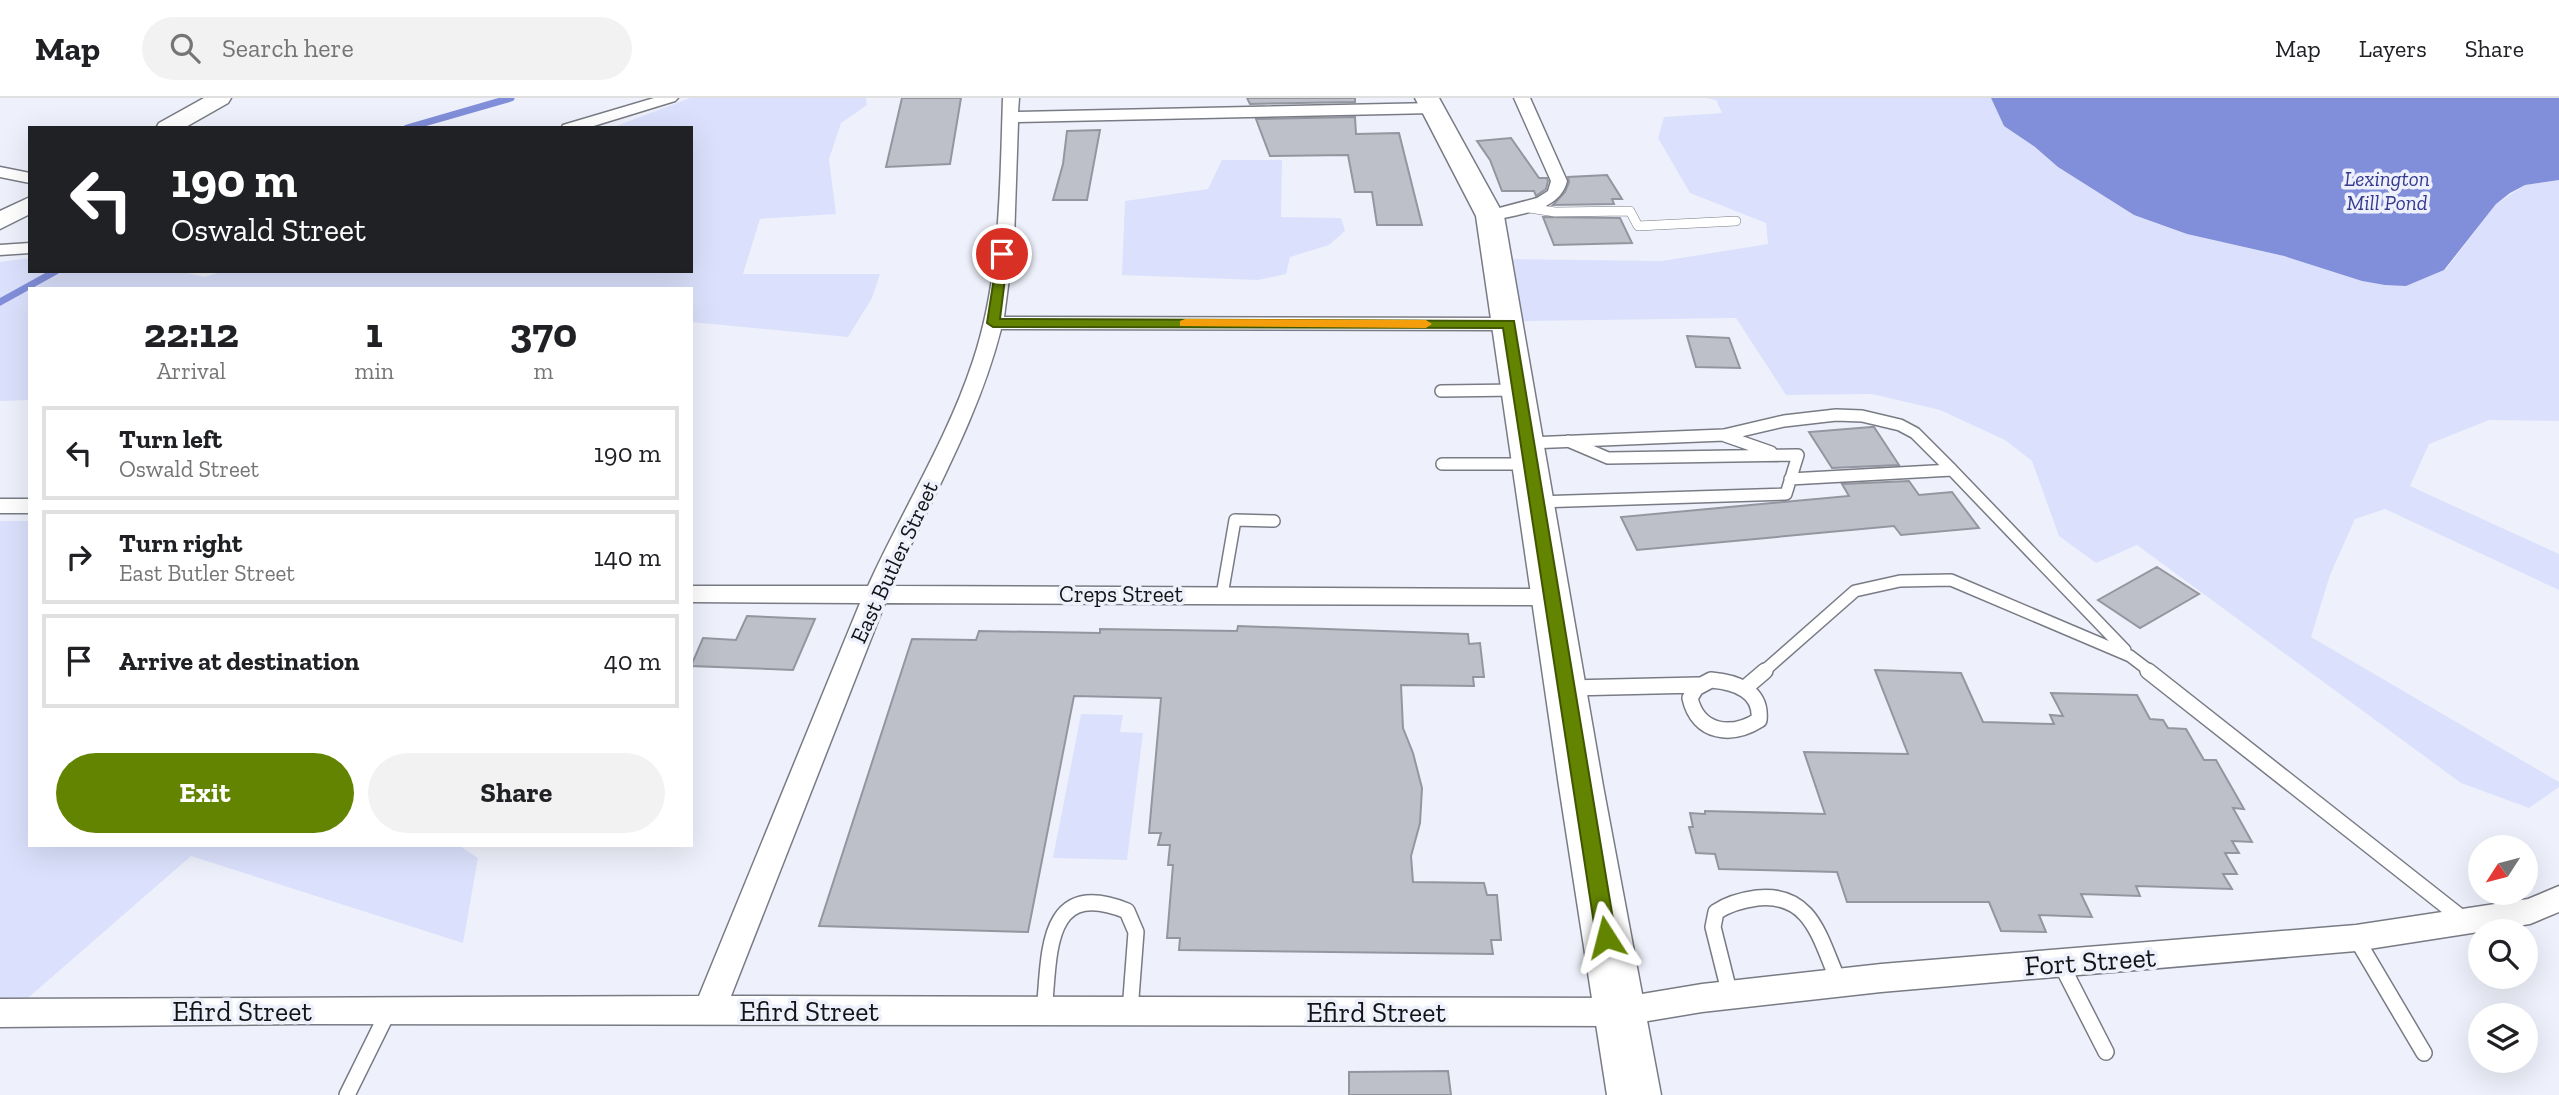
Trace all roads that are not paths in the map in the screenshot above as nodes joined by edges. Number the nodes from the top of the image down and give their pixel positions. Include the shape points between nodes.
1 (220, 98) edge
2 (670, 98) edge
3 (1522, 98) edge
4 (1430, 103) edge
5 (1011, 108) edge
6 (171, 126) edge
7 (576, 126) edge
8 (0, 172) edge
9 (28, 178) edge
10 (28, 205) edge
11 (1506, 212) junction
12 (0, 221) edge
13 (1736, 221) dead end
14 (28, 248) edge
15 (0, 250) edge
16 (993, 323) junction
17 (1509, 324) junction
18 (1520, 390) junction
19 (1441, 391) dead end
20 (1724, 435) junction
21 (1568, 441) junction
22 (1530, 453) junction
23 (1781, 455) junction
24 (1442, 464) dead end
25 (1952, 470) junction
26 (1790, 479) junction
27 (1786, 494) joint
28 (1536, 502) junction
29 (0, 506) edge
30 (28, 506) edge
31 (1274, 521) dead end
32 (876, 593) junction
33 (693, 594) edge
34 (1222, 595) junction
35 (1551, 597) junction
36 (2130, 656) junction
37 (1698, 685) junction
38 (1566, 688) junction
39 (1745, 688) junction
40 (2559, 899) edge
41 (2466, 922) junction
42 (2357, 938) junction
43 (2060, 962) junction
44 (1839, 982) junction
45 (1730, 995) junction
46 (709, 1011) junction
47 (388, 1012) junction
48 (1044, 1012) junction
49 (1130, 1012) junction
50 (1618, 1012) junction
51 (0, 1013) edge
52 (2106, 1052) dead end
53 (2424, 1054) dead end
54 (347, 1095) edge
55 (1634, 1095) edge

1 - 6 street
2 - 7 street
3 - 11 street via 1559,181 1556,192 1543,202
4 - 5 street
4 - 11 main road
5 - 16 street, East Butler Street via 1009,209
8 - 9 street
10 - 12 street
11 - 13 lane via 1630,211 1638,226
11 - 17 main road
14 - 15 street
16 - 17 street
16 - 32 street, East Butler Street via 963,416
17 - 18 main road
18 - 19 lane
18 - 22 main road
20 - 21 lane
20 - 23 lane
20 - 25 lane via 1784,421 1862,416 1916,433
21 - 22 lane
21 - 23 lane via 1608,458
22 - 24 lane
22 - 28 main road
23 - 26 lane via 1798,455
25 - 26 lane
25 - 36 lane
26 - 27 lane
27 - 28 lane
28 - 35 main road
29 - 30 street
31 - 34 lane via 1235,520
32 - 33 street, Creps Street
32 - 34 street, Creps Street
32 - 46 street, East Butler Street
34 - 35 street, Creps Street
35 - 38 main road
36 - 39 lane via 1951,580 1900,581 1855,592
36 - 41 lane
37 - 38 lane
37 - 39 lane via 1722,680
37 - 39 lane via 1690,695 1692,711 1708,726 1732,732 1744,731 1759,720 1760,703
38 - 50 main road
40 - 41 street, Fort Street via 2530,911
41 - 42 street, Fort Street
42 - 43 street, Fort Street
42 - 53 lane
43 - 44 street, Fort Street
43 - 52 lane
44 - 45 street, Fort Street
44 - 45 lane via 1810,916 1801,908 1784,898 1735,902 1716,912 1713,927
45 - 50 street, Fort Street
46 - 47 street, Efird Street
46 - 48 street, Efird Street
47 - 51 street, Efird Street
47 - 54 lane
48 - 49 street, Efird Street
48 - 49 lane via 1059,917 1076,905 1106,904 1127,911 1136,932
49 - 50 street, Efird Street
50 - 55 main road

